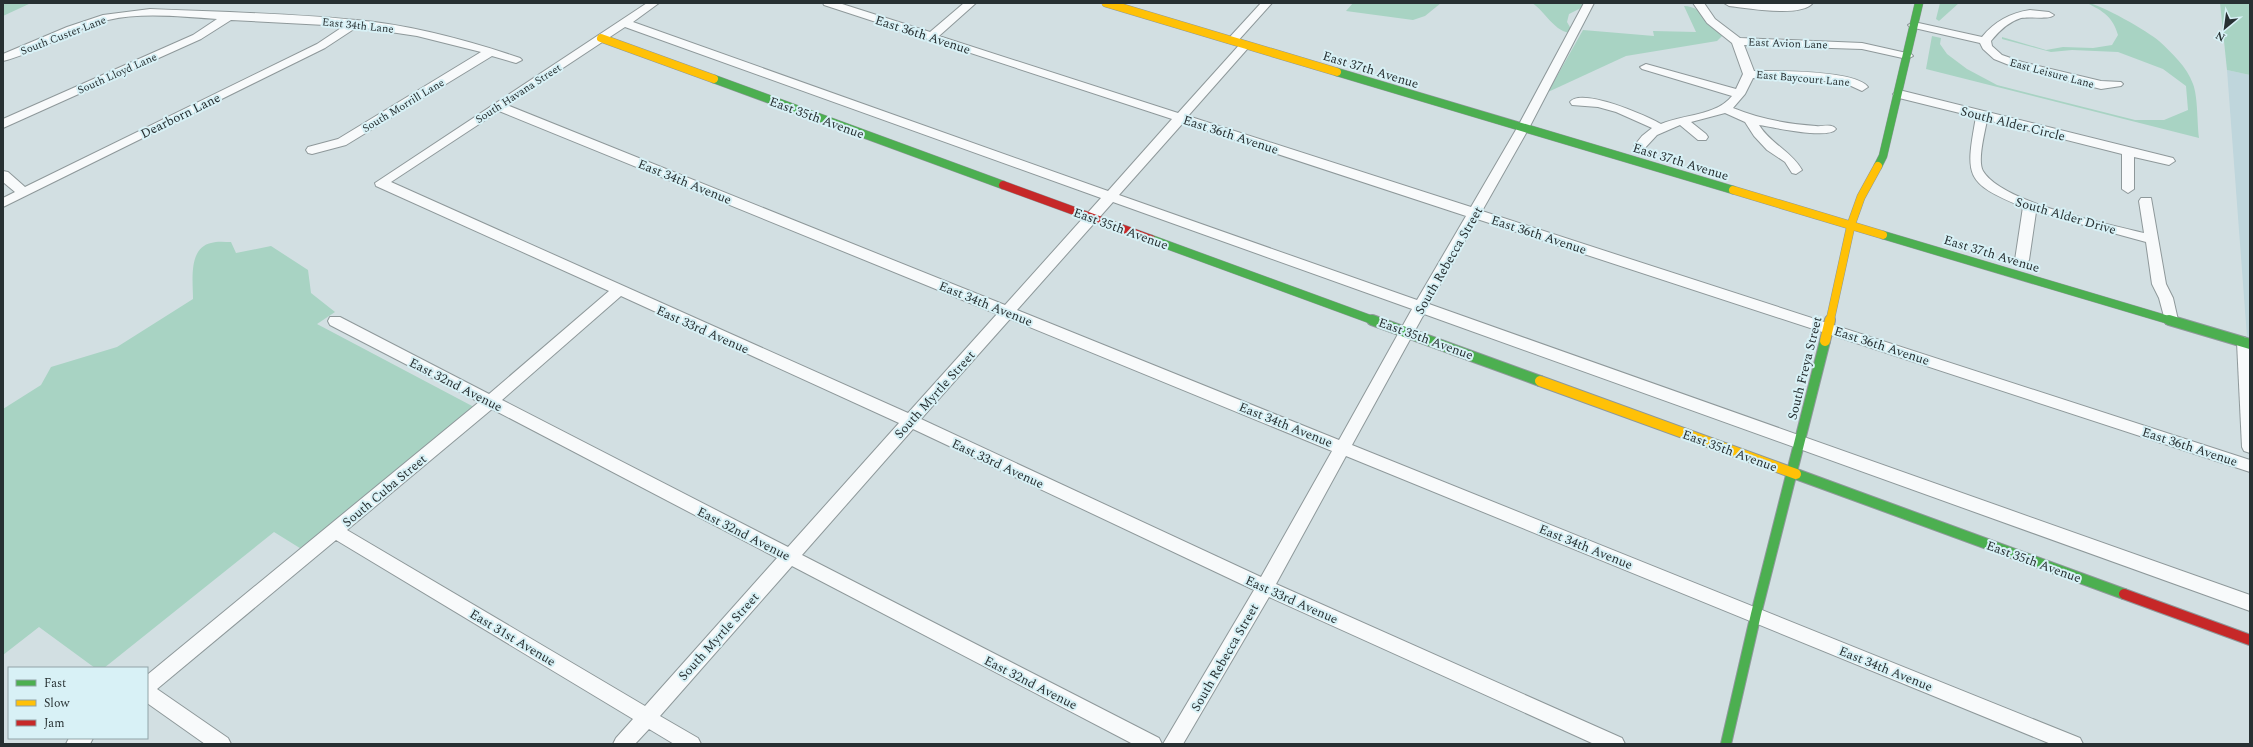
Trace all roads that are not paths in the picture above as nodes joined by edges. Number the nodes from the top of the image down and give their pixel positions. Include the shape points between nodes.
1 (654, 3) edge
2 (828, 3) edge
3 (971, 3) edge
4 (1106, 3) edge
5 (1267, 3) edge
6 (1589, 3) edge
7 (1698, 3) edge
8 (1729, 3) edge
9 (1808, 3) edge
10 (1919, 3) edge
11 (196, 15) joint
12 (2049, 15) dead end
13 (228, 17) junction
14 (355, 23) junction
15 (625, 23) junction
16 (1914, 24) junction
17 (931, 36) junction
18 (601, 38) junction
19 (1737, 41) junction
20 (1985, 41) junction
21 (1238, 43) junction
22 (491, 51) junction
23 (3, 58) edge
24 (516, 60) dead end
25 (1906, 60) junction
26 (1646, 67) dead end
27 (1749, 74) junction
28 (1861, 84) dead end
29 (2117, 84) dead end
30 (1739, 94) junction
31 (1899, 94) junction
32 (1576, 102) dead end
33 (498, 106) junction
34 (1725, 109) junction
35 (1982, 115) junction
36 (1180, 117) junction
37 (1750, 120) junction
38 (1683, 121) junction
39 (3, 124) edge
40 (1523, 128) junction
41 (1660, 128) junction
42 (1830, 129) dead end
43 (1702, 137) dead end
44 (1640, 146) dead end
45 (312, 150) dead end
46 (2128, 151) junction
47 (1806, 161) dead end
48 (2169, 161) dead end
49 (3, 175) edge
50 (381, 183) joint
51 (2128, 189) dead end
52 (23, 192) junction
53 (1110, 195) junction
54 (2146, 201) dead end
55 (3, 203) edge
56 (2030, 206) junction
57 (1475, 213) junction
58 (1091, 216) junction
59 (1851, 225) junction
60 (2150, 239) junction
61 (2022, 260) dead end
62 (618, 291) junction
63 (1420, 307) junction
64 (1007, 311) junction
65 (2166, 319) junction
66 (335, 321) dead end
67 (1828, 327) junction
68 (1407, 331) junction
69 (2247, 343) edge
70 (490, 402) junction
71 (910, 421) junction
72 (1799, 441) junction
73 (1343, 447) junction
74 (2250, 447) edge
75 (2250, 466) edge
76 (1792, 472) junction
77 (335, 531) junction
78 (790, 556) junction
79 (1265, 587) junction
80 (2250, 603) edge
81 (1756, 614) junction
82 (2250, 640) edge
83 (148, 685) edge
84 (148, 693) edge
85 (647, 717) junction
86 (221, 744) edge
87 (623, 744) edge
88 (691, 744) edge
89 (1152, 744) edge
90 (1173, 744) edge
91 (1615, 744) edge
92 (1726, 744) edge
93 (2073, 744) edge

1 - 15 street, South Havana Street
2 - 17 street, East 36th Avenue
3 - 17 street
4 - 21 street, East 37th Avenue
5 - 21 street, South Myrtle Street
6 - 40 street, South Rebecca Street
7 - 19 street via 1711,21
8 - 9 street via 1788,7
10 - 16 street, South Freya Street
11 - 13 street, East 34th Lane
11 - 23 street, South Custer Lane via 150,12 107,17 71,29
12 - 20 street via 2030,12 2021,14 1997,27
13 - 14 street, East 34th Lane
13 - 39 street, South Lloyd Lane via 197,37
14 - 22 street, East 34th Lane via 453,39
14 - 52 street, Dearborn Lane via 321,46
15 - 18 street, South Havana Street
15 - 53 street, East 35th Avenue
16 - 20 street
16 - 25 street, South Freya Street
17 - 36 street, East 36th Avenue
18 - 33 street, South Havana Street
18 - 58 street, East 35th Avenue
19 - 25 street, East Avion Lane via 1840,45
19 - 27 street
20 - 29 street, East Leisure Lane via 1987,47 1998,57 2018,66 2101,85
21 - 36 street, South Myrtle Street
21 - 40 street, East 37th Avenue
22 - 24 street, East 34th Lane
22 - 45 street, South Morrill Lane via 342,142
25 - 31 street, South Freya Street
26 - 30 street
27 - 28 street, East Baycourt Lane via 1824,78
27 - 30 street
30 - 34 street
31 - 35 street, South Alder Circle
31 - 59 street, South Freya Street via 1883,156 1861,197
32 - 41 street via 1598,104 1643,118
33 - 50 street, South Havana Street
33 - 64 street, East 34th Avenue
34 - 37 street
34 - 38 street
35 - 46 street, South Alder Circle
35 - 56 street, South Alder Drive via 1975,167 1978,173 1991,188
36 - 53 street, South Myrtle Street
36 - 57 street, East 36th Avenue
37 - 42 street via 1817,130
37 - 47 street via 1771,147 1793,165
38 - 41 street
38 - 43 street
40 - 57 street, South Rebecca Street
40 - 59 street, East 37th Avenue
41 - 44 street via 1646,137
46 - 48 street, South Alder Circle
46 - 51 street
49 - 52 street
50 - 62 street, East 33rd Avenue
52 - 55 street, Dearborn Lane
53 - 58 street, South Myrtle Street
53 - 63 street, East 35th Avenue
54 - 60 street
56 - 60 street, South Alder Drive
56 - 61 street
57 - 63 street, South Rebecca Street
57 - 67 street, East 36th Avenue
58 - 64 street, South Myrtle Street
58 - 68 street, East 35th Avenue
59 - 65 street, East 37th Avenue
59 - 67 street, South Freya Street
60 - 65 street via 2159,284 2166,298
62 - 70 street, South Cuba Street
62 - 71 street, East 33rd Avenue
63 - 68 street, South Rebecca Street
63 - 72 street, East 35th Avenue
64 - 71 street, South Myrtle Street
64 - 73 street, East 34th Avenue
65 - 69 street, East 37th Avenue
66 - 70 street, East 32nd Avenue
67 - 72 street, South Freya Street
67 - 75 street, East 36th Avenue
68 - 73 street, South Rebecca Street
68 - 76 street, East 35th Avenue
69 - 74 street
70 - 77 street, South Cuba Street
70 - 78 street, East 32nd Avenue
71 - 78 street, South Myrtle Street
71 - 79 street, East 33rd Avenue
72 - 76 street, South Freya Street
72 - 80 street, East 35th Avenue
73 - 79 street, South Rebecca Street
73 - 81 street, East 34th Avenue
76 - 81 street, South Freya Street
76 - 82 street, East 35th Avenue
77 - 83 street, South Cuba Street
77 - 85 street, East 31st Avenue
78 - 85 street, South Myrtle Street
78 - 89 street, East 32nd Avenue
79 - 90 street, South Rebecca Street
79 - 91 street, East 33rd Avenue
81 - 92 street, South Freya Street
81 - 93 street, East 34th Avenue
84 - 86 street
85 - 87 street, South Myrtle Street
85 - 88 street, East 31st Avenue

